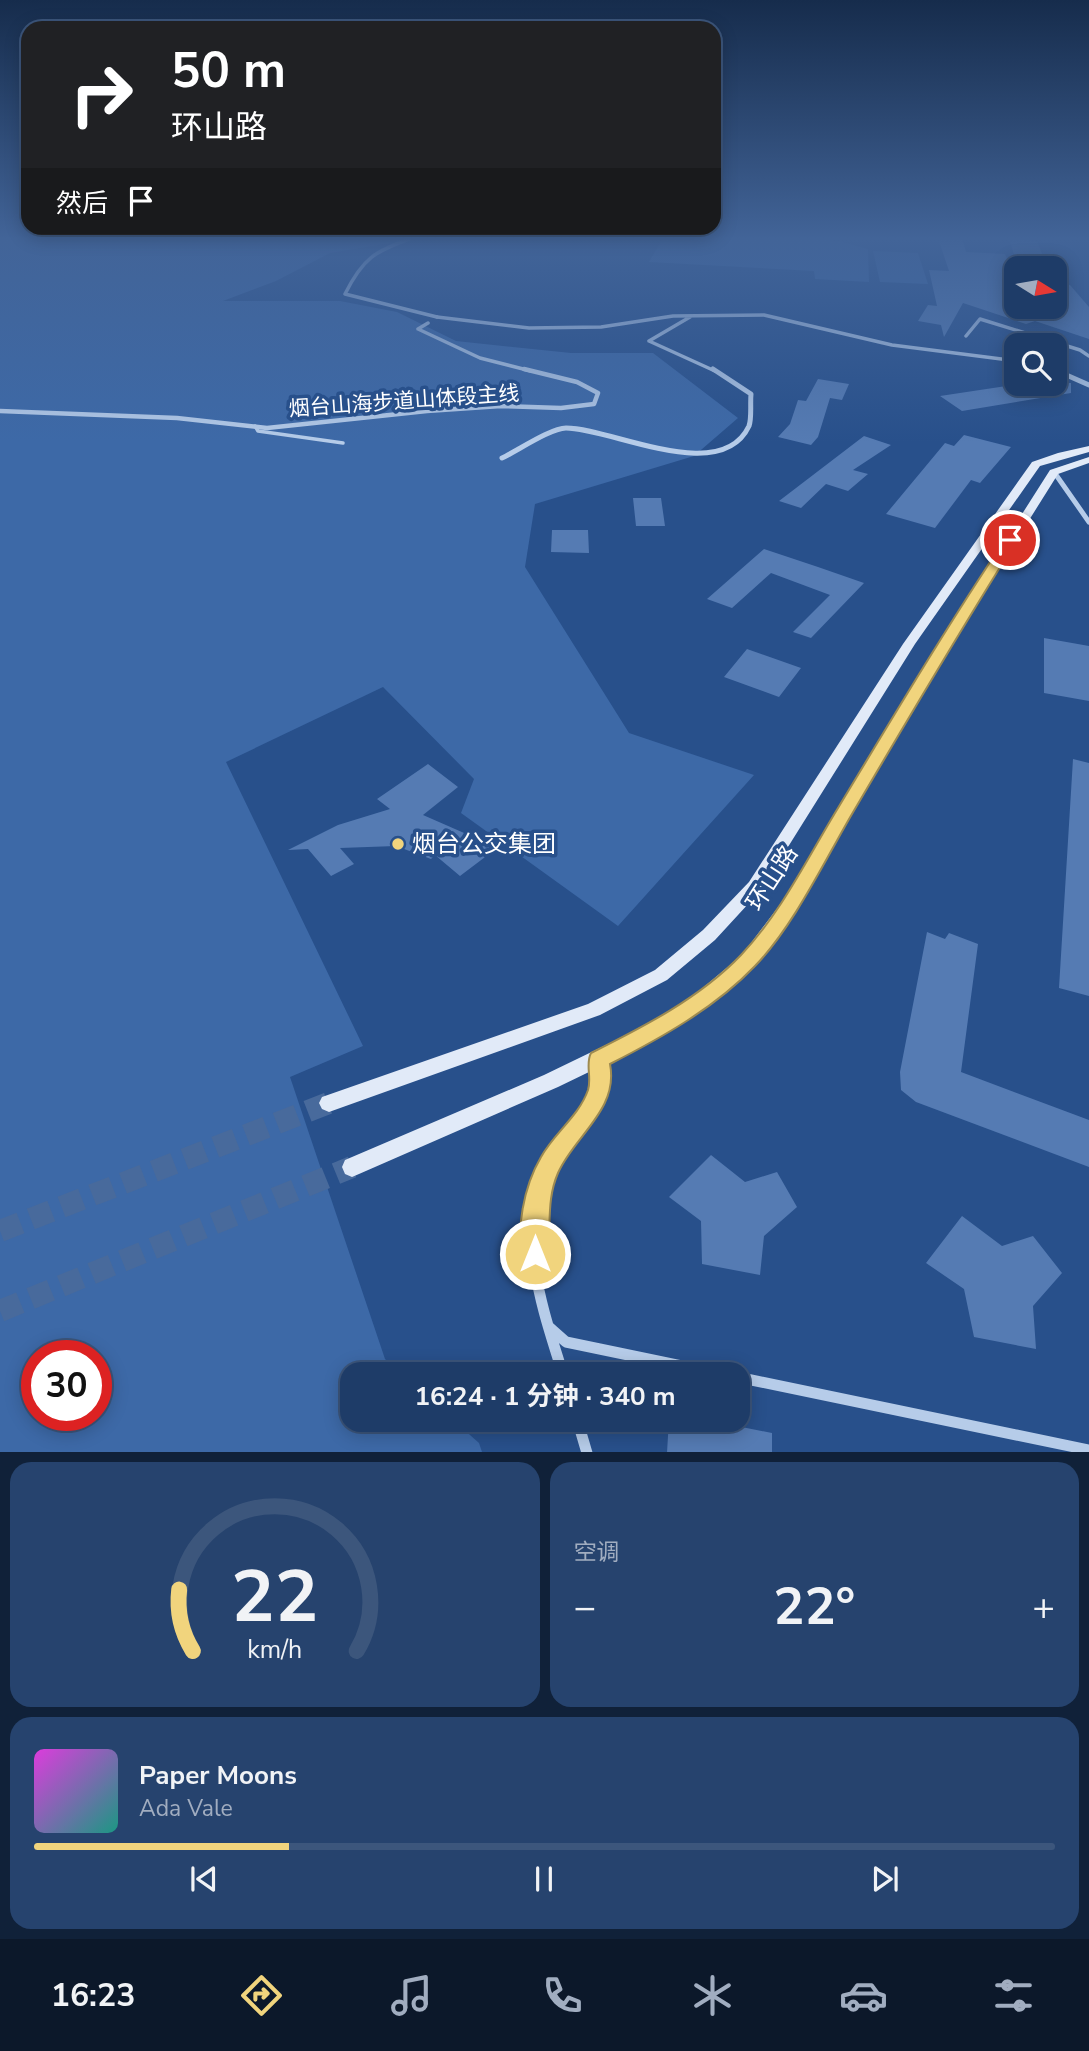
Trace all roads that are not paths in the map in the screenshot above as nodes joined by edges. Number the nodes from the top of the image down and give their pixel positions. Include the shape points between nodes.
1 (392, 306) edge
2 (691, 316) junction
3 (437, 317) joint
4 (428, 323) dead end
5 (966, 335) dead end
6 (1089, 356) edge
7 (1004, 358) edge
8 (1067, 375) edge
9 (1089, 385) edge
10 (0, 411) edge
11 (255, 426) junction
12 (343, 443) dead end
13 (1089, 450) edge
14 (502, 458) dead end
15 (1089, 460) edge
16 (1054, 472) junction
17 (1089, 522) edge
18 (598, 1059) junction
19 (329, 1103) tunnel mouth
20 (352, 1167) tunnel mouth
21 (547, 1326) junction
22 (559, 1362) edge
23 (662, 1362) edge
24 (750, 1380) edge
25 (581, 1432) edge
26 (1089, 1450) edge
27 (587, 1452) edge

1 - 3 street
2 - 3 street via 601,327 529,328
2 - 7 street via 764,315 891,345
2 - 14 street via 649,341 708,366 751,394 749,426 730,447 696,453 653,450 605,434 563,428
4 - 11 street, 烟台山海步道山体段主线 via 418,329 480,358 577,382 598,393 594,404 501,406
5 - 6 street via 981,319
8 - 9 street
10 - 11 street, 烟台山海步道山体段主线
11 - 12 lane via 271,434
13 - 19 main road, 环山路 via 1036,464 909,644 755,886 709,935 661,975 594,1010
15 - 16 main road
16 - 17 street
16 - 18 main road, 环山路 via 790,903 748,960 692,1007
18 - 20 main road, 环山路
18 - 21 street via 599,1091 550,1164 535,1210 536,1273
21 - 22 street
21 - 23 street via 566,1342
24 - 26 street
25 - 27 street

